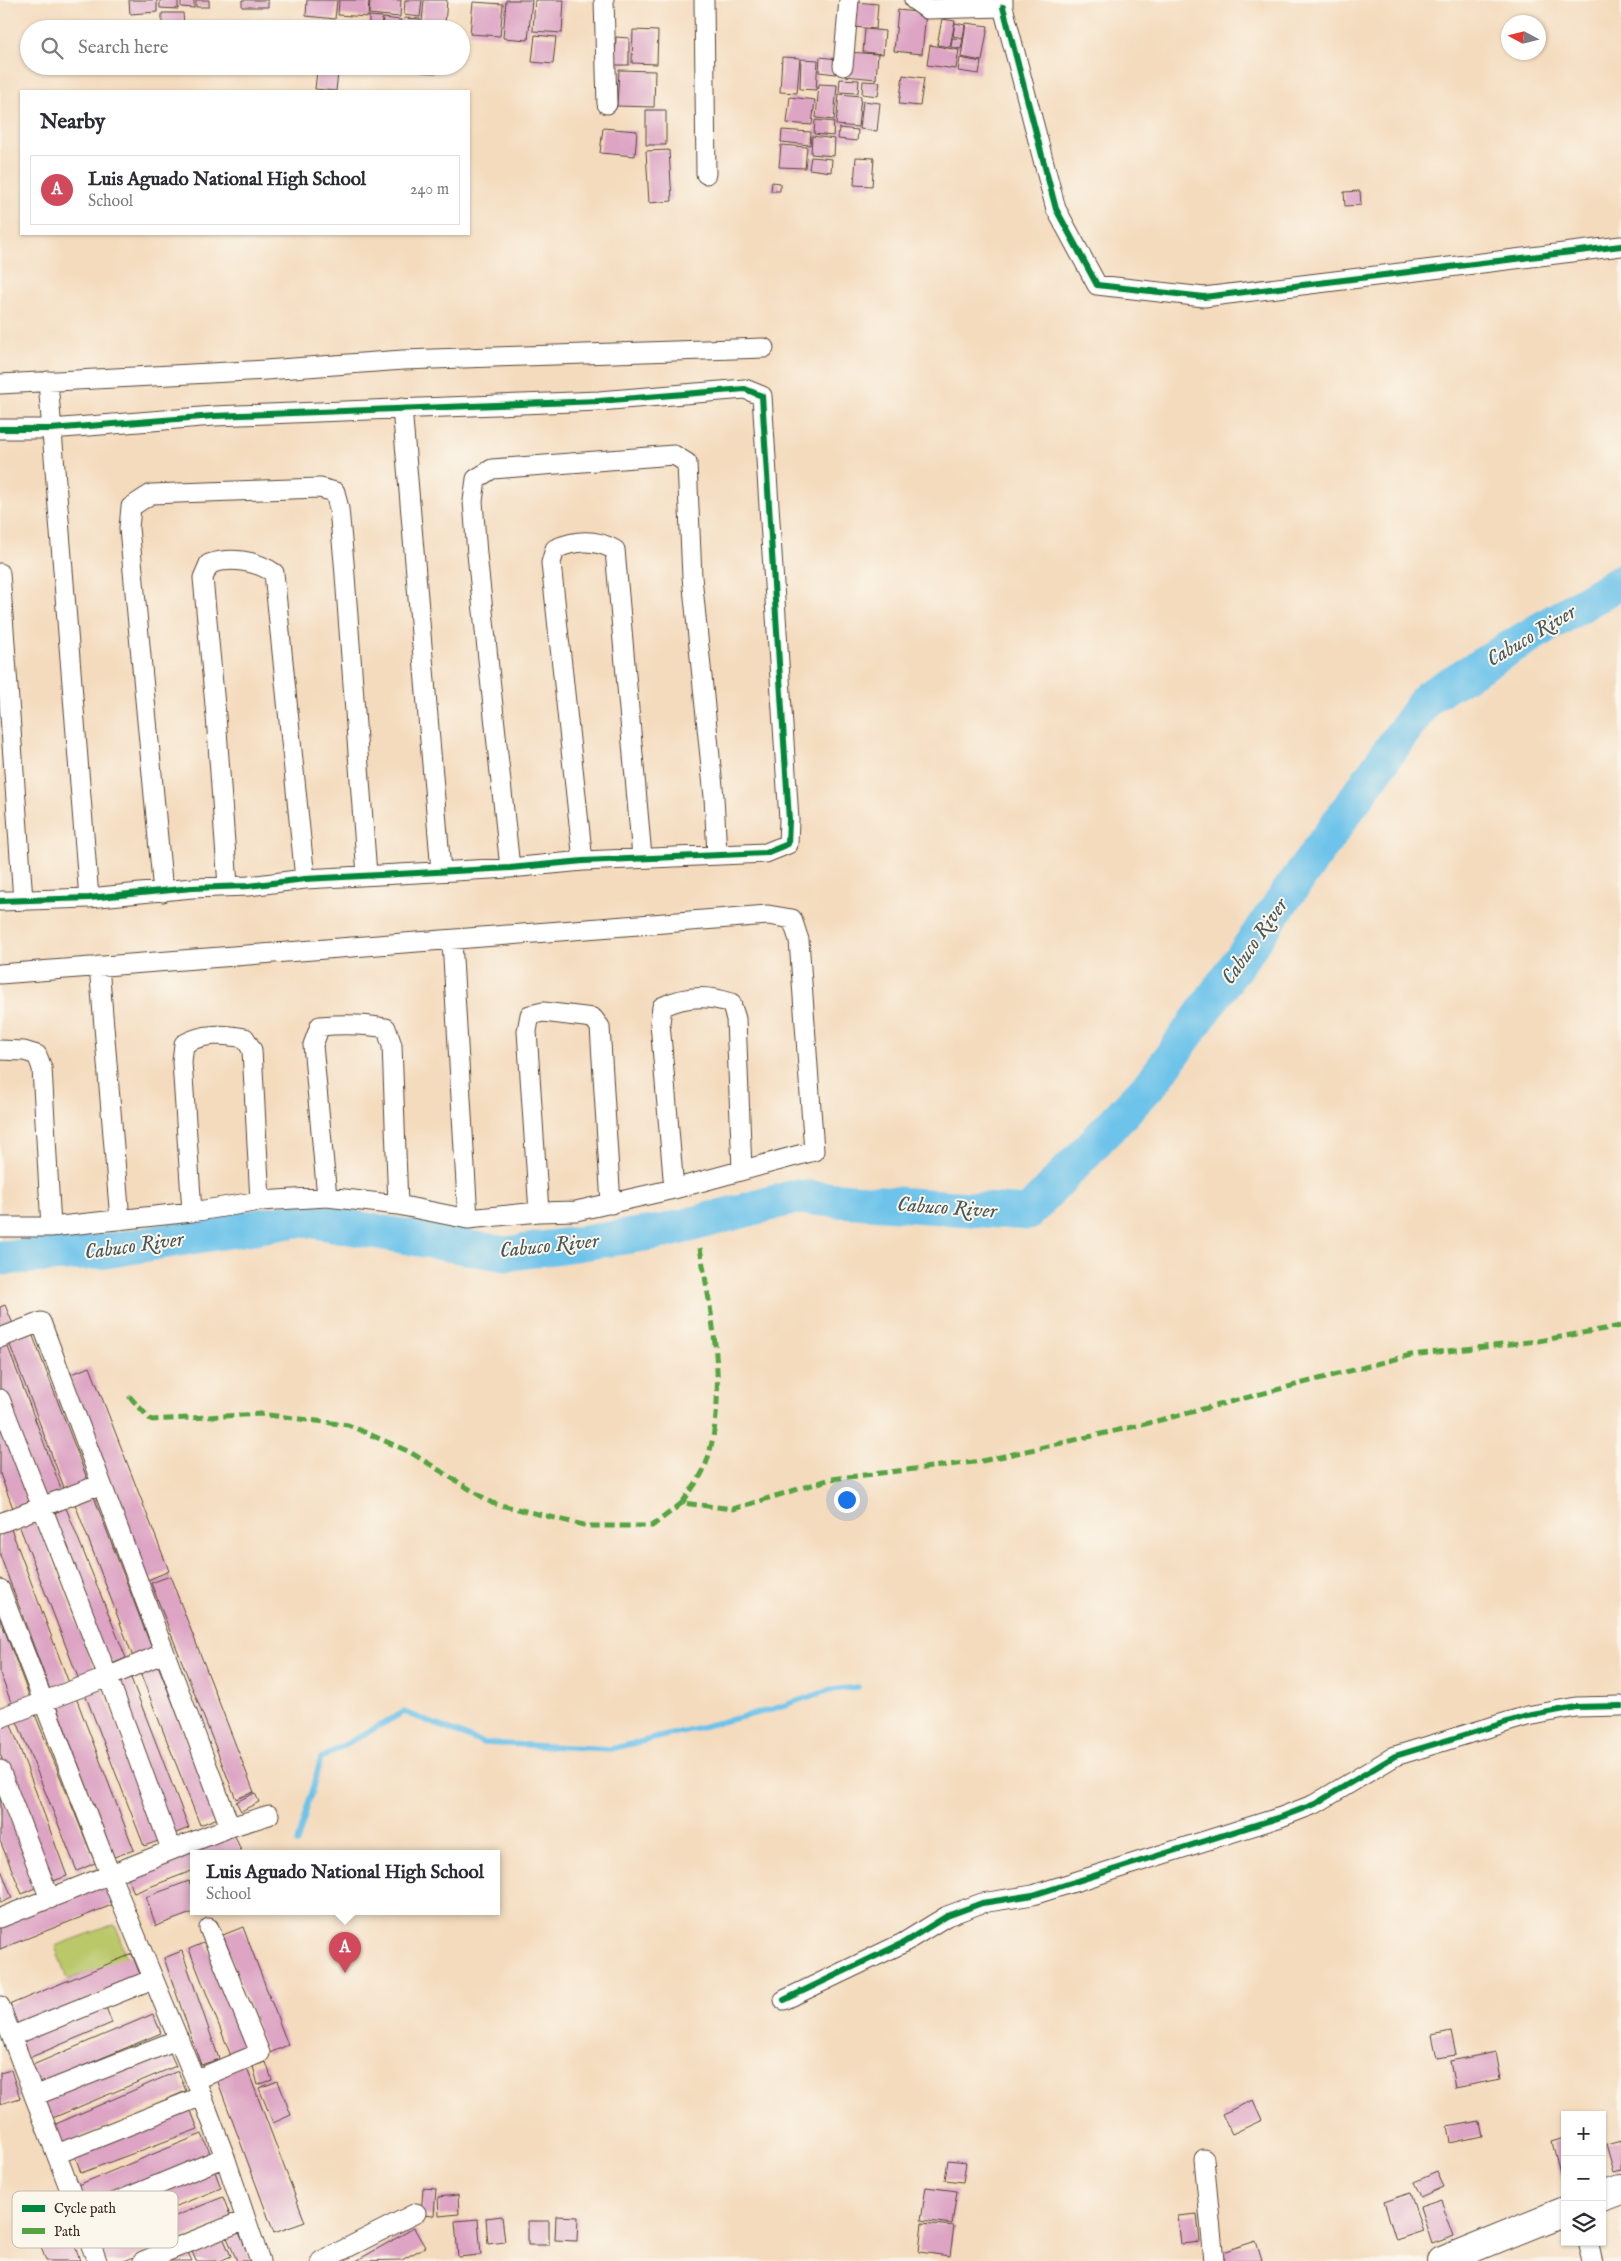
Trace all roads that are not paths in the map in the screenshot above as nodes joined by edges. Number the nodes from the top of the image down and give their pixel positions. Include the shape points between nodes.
1 (604, 0) edge
2 (704, 0) edge
3 (849, 0) edge
4 (914, 0) edge
5 (1003, 4) edge
6 (843, 66) dead end
7 (607, 104) dead end
8 (706, 174) dead end
9 (1621, 246) edge
10 (764, 348) dead end
11 (48, 382) junction
12 (0, 384) edge
13 (402, 408) junction
14 (0, 429) edge
15 (51, 429) junction
16 (0, 573) edge
17 (717, 855) junction
18 (642, 857) junction
19 (583, 861) junction
20 (510, 868) junction
21 (441, 871) junction
22 (367, 875) junction
23 (305, 879) junction
24 (228, 886) junction
25 (163, 892) junction
26 (88, 898) junction
27 (23, 900) junction
28 (0, 901) edge
29 (452, 941) junction
30 (99, 966) junction
31 (0, 974) edge
32 (0, 1050) edge
33 (742, 1170) junction
34 (674, 1189) junction
35 (327, 1197) junction
36 (260, 1202) junction
37 (611, 1204) junction
38 (398, 1205) junction
39 (192, 1212) junction
40 (539, 1212) junction
41 (468, 1219) junction
42 (120, 1220) junction
43 (0, 1227) edge
44 (51, 1227) junction
45 (0, 1338) edge
46 (0, 1399) edge
47 (101, 1484) junction
48 (41, 1508) junction
49 (0, 1523) edge
50 (0, 1589) edge
51 (164, 1653) junction
52 (108, 1677) junction
53 (42, 1700) junction
54 (1621, 1706) edge
55 (0, 1718) edge
56 (0, 1770) edge
57 (269, 1815) dead end
58 (230, 1827) junction
59 (171, 1849) junction
60 (110, 1874) junction
61 (50, 1899) junction
62 (0, 1918) edge
63 (209, 1928) dead end
64 (153, 1979) junction
65 (784, 2000) dead end
66 (0, 2006) edge
67 (12, 2036) junction
68 (179, 2039) junction
69 (199, 2088) junction
70 (34, 2096) junction
71 (57, 2154) junction
72 (225, 2157) junction
73 (1204, 2159) dead end
74 (1621, 2189) edge
75 (71, 2191) edge
76 (143, 2191) edge
77 (1606, 2195) edge
78 (416, 2213) dead end
79 (1561, 2213) edge
80 (245, 2220) junction
81 (1589, 2246) edge
82 (178, 2247) edge
83 (93, 2248) edge
84 (175, 2248) edge
85 (1470, 2255) edge
86 (333, 2258) edge
87 (98, 2261) edge
88 (143, 2261) edge
89 (260, 2261) edge
90 (1214, 2261) edge
91 (1442, 2261) edge
92 (1593, 2261) edge

1 - 7 street
2 - 8 street
3 - 6 street
4 - 5 street via 927,9
5 - 9 street via 1056,209 1097,286 1204,297
10 - 11 street via 403,360
11 - 12 street
11 - 15 street
13 - 15 street via 214,416
13 - 17 street via 599,401 745,389 762,396 788,844 766,853
13 - 21 street
14 - 15 street
15 - 26 street
16 - 27 street
17 - 18 street
17 - 20 street via 692,577 687,463 674,456 492,469 476,479 473,501 477,554
18 - 19 street
18 - 19 street via 615,550 602,543 569,542 554,549 551,563
19 - 20 street
20 - 21 street
21 - 22 street
22 - 23 street
22 - 25 street via 344,562 335,492 320,488 151,494 131,507 129,528
23 - 24 street
23 - 24 street via 274,573 261,564 223,559 209,564 203,578
24 - 25 street
25 - 26 street
26 - 27 street
27 - 28 street
29 - 30 street
29 - 33 street via 768,915 792,919 800,940 814,1151
29 - 41 street
30 - 31 street
30 - 42 street
32 - 44 street via 24,1050 37,1055 42,1068
33 - 34 street
33 - 34 street via 736,1020 731,1003 717,998 678,999 662,1007 660,1023
34 - 37 street
35 - 36 street
35 - 38 street
35 - 38 street via 314,1045 320,1026 369,1025 386,1028 392,1045
36 - 39 street
36 - 39 street via 252,1050 245,1038 197,1036 184,1044 182,1062
37 - 40 street via 576,1211
37 - 40 street via 600,1027 593,1018 543,1012 530,1015 527,1031
38 - 41 street
39 - 42 street
40 - 41 street
42 - 44 street
43 - 44 street
45 - 47 street via 41,1322
46 - 48 street
47 - 48 street
47 - 51 street
48 - 49 street
48 - 52 street
50 - 53 street
51 - 52 street
51 - 58 street
52 - 53 street
52 - 59 street
53 - 55 street
53 - 60 street
54 - 65 street via 1576,1707 1527,1716 1395,1756 1315,1804 1281,1817 1033,1895 982,1904 947,1916 903,1943
56 - 61 street
57 - 58 street
58 - 59 street
59 - 60 street
60 - 61 street
60 - 64 street
61 - 62 street
63 - 69 street via 260,2053
64 - 67 street
64 - 68 street
66 - 67 street
67 - 70 street
68 - 69 street
68 - 70 street
69 - 71 street
69 - 72 street
70 - 71 street
71 - 75 street
72 - 76 street
72 - 80 street
73 - 90 street
74 - 77 street
78 - 86 street
79 - 85 street
80 - 82 street
80 - 89 street
81 - 92 street
83 - 87 street
84 - 88 street
85 - 91 street

